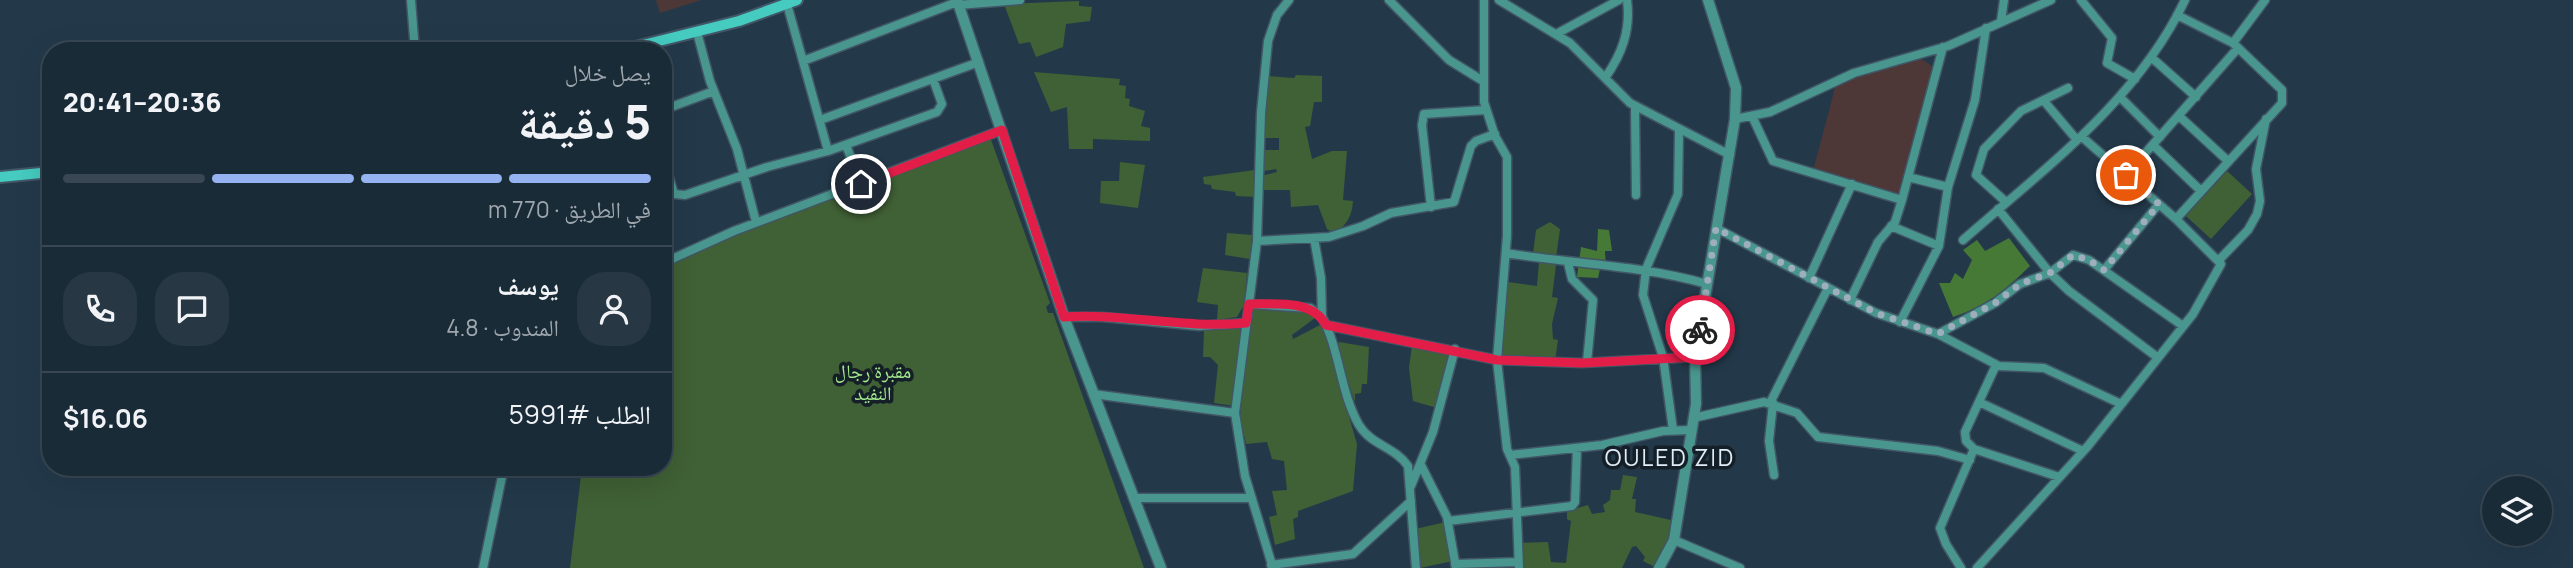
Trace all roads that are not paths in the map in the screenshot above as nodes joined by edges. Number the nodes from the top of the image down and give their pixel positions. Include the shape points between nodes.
1 (411, 0) edge
2 (1020, 0) edge
3 (1389, 0) edge
4 (1484, 0) edge
5 (1499, 0) edge
6 (1619, 0) edge
7 (1627, 0) edge
8 (1708, 0) edge
9 (2004, 0) edge
10 (2051, 0) edge
11 (2081, 0) edge
12 (2185, 0) edge
13 (2265, 0) edge
14 (792, 2) edge
15 (957, 2) edge
16 (1286, 2) edge
17 (1602, 4) edge
18 (2177, 15) junction
19 (2001, 21) junction
20 (1986, 28) junction
21 (697, 32) junction
22 (1558, 33) junction
23 (414, 42) edge
24 (656, 42) edge
25 (2236, 45) junction
26 (1942, 47) junction
27 (2151, 57) junction
28 (803, 61) junction
29 (978, 62) junction
30 (1605, 78) junction
31 (933, 79) junction
32 (2134, 79) junction
33 (1483, 81) junction
34 (2068, 88) dead end
35 (714, 91) junction
36 (2120, 97) junction
37 (2196, 97) junction
38 (2044, 101) junction
39 (1635, 106) junction
40 (672, 107) edge
41 (1486, 110) junction
42 (1752, 116) junction
43 (2179, 116) junction
44 (1735, 119) junction
45 (2266, 119) junction
46 (820, 120) junction
47 (1002, 130) junction
48 (1679, 130) junction
49 (1494, 134) junction
50 (2160, 137) junction
51 (2080, 138) junction
52 (846, 145) junction
53 (2153, 145) junction
54 (828, 151) junction
55 (1730, 155) junction
56 (2228, 161) junction
57 (42, 174) edge
58 (2126, 175) junction
59 (742, 176) junction
60 (0, 177) edge
61 (1908, 177) junction
62 (672, 181) edge
63 (861, 184) junction
64 (1852, 184) junction
65 (1948, 187) junction
66 (2201, 191) junction
67 (1636, 195) dead end
68 (1902, 200) junction
69 (2006, 202) junction
70 (2159, 204) junction
71 (1431, 207) junction
72 (1998, 209) junction
73 (2176, 219) junction
74 (756, 222) junction
75 (1891, 226) junction
76 (1716, 228) junction
77 (1314, 238) junction
78 (1963, 240) dead end
79 (1257, 241) junction
80 (1939, 246) junction
81 (1506, 253) junction
82 (672, 259) edge
83 (2220, 260) junction
84 (1568, 263) junction
85 (1646, 269) junction
86 (2104, 270) junction
87 (2050, 273) junction
88 (1809, 278) junction
89 (1707, 284) junction
90 (1828, 288) junction
91 (1850, 300) junction
92 (1249, 304) junction
93 (1064, 317) junction
94 (1324, 321) junction
95 (1900, 322) junction
96 (1246, 323) junction
97 (2183, 326) junction
98 (1938, 334) junction
99 (1455, 349) junction
100 (1663, 357) junction
101 (1695, 357) junction
102 (2157, 357) junction
103 (1497, 360) junction
104 (1587, 362) junction
105 (1996, 365) junction
106 (1093, 394) junction
107 (1979, 402) junction
108 (1772, 403) junction
109 (2119, 403) junction
110 (1235, 413) junction
111 (1693, 418) junction
112 (1673, 430) junction
113 (1690, 430) junction
114 (1577, 448) junction
115 (1974, 449) junction
116 (2083, 451) junction
117 (1510, 455) junction
118 (1970, 460) junction
119 (1421, 466) junction
120 (1774, 474) dead end
121 (501, 476) edge
122 (2059, 477) junction
123 (1410, 487) junction
124 (1133, 498) junction
125 (1251, 498) junction
126 (1411, 501) junction
127 (1516, 513) junction
128 (1448, 521) junction
129 (1674, 540) junction
130 (1518, 565) edge
131 (1272, 566) edge
132 (1456, 566) edge
133 (483, 568) edge
134 (1161, 568) edge
135 (1416, 568) edge
136 (1658, 568) edge
137 (1740, 568) edge
138 (1961, 568) edge
139 (1977, 568) edge

1 - 23 street
2 - 15 street
3 - 33 street via 1449,60
4 - 33 street
5 - 22 street
6 - 17 street
7 - 30 street via 1626,34 1619,58
8 - 44 street via 1736,88
9 - 19 street
10 - 19 street
11 - 32 street via 2112,38 2108,63
12 - 18 street
13 - 25 street
14 - 21 main road
14 - 28 street
15 - 28 street
15 - 29 street
16 - 79 street via 1270,27 1268,41
17 - 22 street
18 - 25 street
18 - 27 street
19 - 20 street
20 - 26 street
20 - 65 street via 1975,100
21 - 24 main road
21 - 35 street
22 - 30 street
25 - 37 street
25 - 45 street via 2282,90 2282,103
26 - 42 street via 1854,74
26 - 61 street
27 - 32 street
27 - 37 street
28 - 46 street
29 - 31 street
29 - 47 street
30 - 39 street
31 - 46 street
31 - 52 street via 940,110
32 - 36 street
33 - 41 street
34 - 38 street
35 - 40 street
35 - 59 street via 737,149
36 - 50 street
36 - 51 street
37 - 43 street
38 - 51 street
38 - 69 street via 2021,111 1981,153 1978,178
39 - 48 street
39 - 67 street
41 - 49 street
41 - 71 street via 1424,114
42 - 44 street
42 - 64 street via 1773,160
43 - 50 street
43 - 56 street
44 - 55 street
45 - 56 street
45 - 83 street via 2256,169 2257,214
46 - 54 street
47 - 63 street
47 - 93 street
48 - 55 street
48 - 85 street via 1678,194
49 - 71 street via 1471,146 1456,201
49 - 81 street via 1507,157
50 - 53 street
51 - 58 street
51 - 69 street
52 - 54 street
52 - 63 street
53 - 58 street
53 - 66 street
54 - 59 street
55 - 76 street
56 - 66 street
57 - 60 main road
58 - 70 street
59 - 62 street via 677,195
59 - 74 street
61 - 65 street
61 - 68 street
63 - 74 street
64 - 68 street
64 - 88 street
65 - 80 street
66 - 73 street
68 - 75 street
69 - 72 street
70 - 73 street
70 - 86 street
71 - 77 street via 1391,213 1345,233
72 - 78 street
72 - 87 street
73 - 83 street
74 - 82 street
75 - 80 street
75 - 91 street via 1878,242
76 - 88 street
76 - 89 street
77 - 79 street
77 - 94 street
79 - 92 street
80 - 95 street
81 - 84 street
81 - 103 street
83 - 97 street via 2221,270
84 - 85 street
84 - 104 street via 1572,279 1593,302
85 - 89 street
85 - 100 street via 1643,299
86 - 87 street via 2073,255
86 - 97 street
87 - 98 street via 2020,284
87 - 102 street
88 - 90 street
89 - 101 street
90 - 91 street
90 - 108 street
91 - 95 street
92 - 94 street via 1310,308
92 - 96 street
93 - 96 street via 1199,326
93 - 106 street
94 - 99 street
94 - 123 street via 1359,425 1372,441 1404,461
95 - 98 street
96 - 110 street
97 - 102 street
98 - 105 street
99 - 103 street
99 - 119 street
100 - 101 street
100 - 104 street
100 - 112 street
101 - 111 street
102 - 109 street
103 - 104 street
103 - 117 street
105 - 107 street
105 - 109 street via 2044,368
106 - 110 street
106 - 124 street
107 - 115 street via 1964,436
107 - 116 street
108 - 111 street
108 - 118 street via 1797,413 1818,437 1926,449
108 - 120 street via 1769,442
109 - 116 street
110 - 125 street
111 - 113 street
112 - 113 street
112 - 114 street
113 - 129 street
114 - 117 street
114 - 127 street via 1574,505
115 - 118 street
115 - 122 street
116 - 122 street
117 - 127 street
118 - 138 street via 1940,527
119 - 123 street
119 - 128 street
121 - 133 street
122 - 139 street
123 - 126 street
124 - 125 street
124 - 134 street
125 - 131 street
126 - 131 street via 1353,554
126 - 135 street
127 - 128 street
127 - 130 street
128 - 132 street
129 - 136 street
129 - 137 street
130 - 132 street

